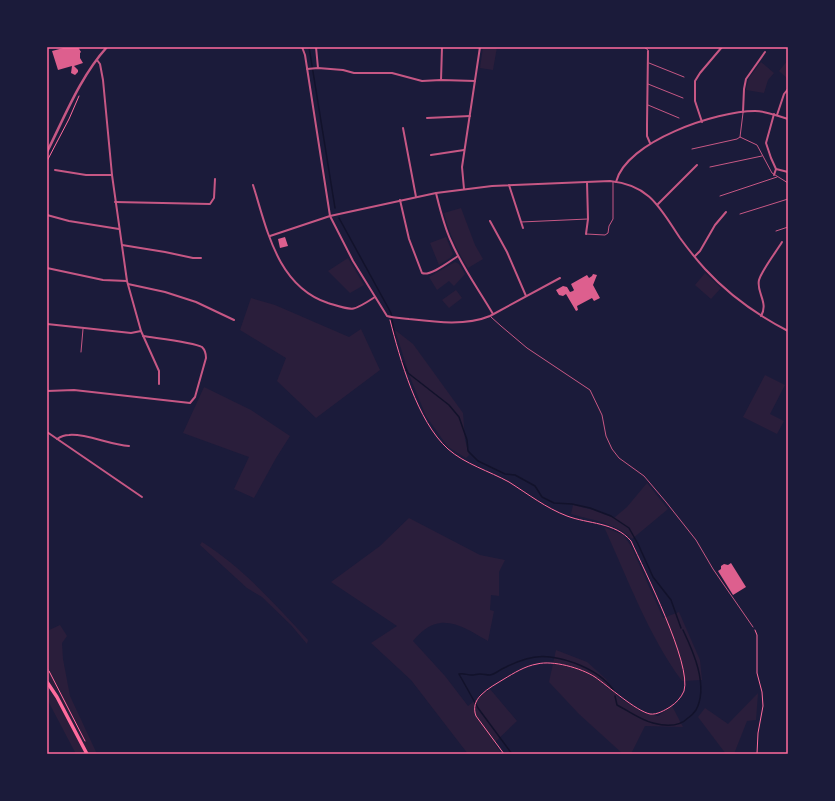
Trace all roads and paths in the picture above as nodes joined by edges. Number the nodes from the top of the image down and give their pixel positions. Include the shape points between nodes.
1 (107, 47) edge
2 (302, 47) edge
3 (316, 47) edge
4 (442, 47) edge
5 (480, 47) edge
6 (644, 47) edge
7 (722, 47) edge
8 (648, 51) joint
9 (765, 52) dead end
10 (96, 59) junction
11 (648, 63) junction
12 (317, 68) junction
13 (309, 69) junction
14 (684, 77) dead end
15 (441, 80) junction
16 (475, 81) junction
17 (648, 84) junction
18 (788, 88) edge
19 (82, 90) dead end
20 (683, 98) dead end
21 (647, 105) junction
22 (743, 112) junction
23 (775, 115) junction
24 (470, 116) junction
25 (427, 118) dead end
26 (679, 118) dead end
27 (788, 119) edge
28 (702, 122) junction
29 (403, 128) dead end
30 (740, 136) junction
31 (650, 143) junction
32 (692, 149) dead end
33 (464, 150) junction
34 (47, 152) edge
35 (431, 155) dead end
36 (763, 156) junction
37 (47, 161) edge
38 (697, 165) dead end
39 (710, 167) dead end
40 (776, 169) junction
41 (55, 170) dead end
42 (788, 172) edge
43 (112, 175) junction
44 (774, 175) junction
45 (777, 177) junction
46 (215, 179) dead end
47 (614, 181) junction
48 (587, 182) junction
49 (788, 183) edge
50 (253, 185) dead end
51 (509, 185) junction
52 (464, 189) junction
53 (436, 193) junction
54 (720, 196) dead end
55 (416, 197) junction
56 (788, 199) edge
57 (400, 200) junction
58 (115, 202) junction
59 (658, 204) junction
60 (726, 212) dead end
61 (740, 214) dead end
62 (47, 215) edge
63 (330, 216) junction
64 (588, 219) junction
65 (490, 221) dead end
66 (521, 222) junction
67 (788, 227) edge
68 (523, 228) dead end
69 (119, 229) junction
70 (776, 231) dead end
71 (586, 234) joint
72 (270, 236) junction
73 (782, 242) dead end
74 (122, 245) junction
75 (458, 256) junction
76 (694, 256) junction
77 (201, 258) dead end
78 (47, 268) edge
79 (560, 278) dead end
80 (127, 282) junction
81 (526, 296) junction
82 (375, 297) junction
83 (494, 314) junction
84 (490, 316) junction
85 (761, 316) junction
86 (390, 317) junction
87 (234, 320) dead end
88 (47, 324) edge
89 (84, 328) junction
90 (141, 331) junction
91 (788, 331) edge
92 (143, 336) junction
93 (81, 352) dead end
94 (159, 384) dead end
95 (47, 391) edge
96 (47, 432) edge
97 (57, 439) junction
98 (129, 446) dead end
99 (142, 497) dead end
100 (753, 626) joint
101 (47, 669) edge
102 (47, 682) edge
103 (85, 740) dead end
104 (87, 754) edge
105 (504, 754) edge
106 (757, 754) edge

1 - 10 street
2 - 13 street
3 - 12 street
4 - 15 street
5 - 16 street
6 - 8 lane
7 - 28 street via 695,81 695,101
8 - 11 street
9 - 22 street via 746,79
10 - 34 street via 82,80
10 - 43 street via 100,64 103,80
11 - 14 lane
11 - 17 street
12 - 13 street
12 - 15 street via 354,73 392,73 422,81
13 - 63 street
15 - 16 street
16 - 24 street
17 - 20 lane
17 - 21 street
18 - 23 street
19 - 37 path
21 - 26 lane
21 - 31 street
22 - 23 street via 759,111
22 - 28 street
22 - 30 lane
23 - 27 street
23 - 40 street via 766,143
24 - 25 street
24 - 33 street
28 - 31 street
29 - 55 street
30 - 32 lane via 737,139
30 - 36 lane via 757,145
31 - 47 street via 628,162
33 - 35 street
33 - 52 street
36 - 39 lane
36 - 44 lane
38 - 59 street
40 - 42 street
40 - 44 street
41 - 43 street via 86,175
43 - 58 street
44 - 45 lane
45 - 49 lane
45 - 54 lane
46 - 58 street via 214,198 210,204
47 - 48 street
47 - 59 street via 639,189
47 - 71 lane via 613,219 609,224 608,233
48 - 51 street
48 - 64 street
50 - 72 street
51 - 52 street
51 - 66 street
52 - 53 street
53 - 55 street
53 - 75 street via 447,233
55 - 57 street
56 - 61 lane
57 - 63 street
57 - 75 street via 409,240 422,273 431,273
58 - 69 street
59 - 76 street
60 - 76 street
62 - 69 street
63 - 72 street
63 - 82 street
64 - 66 lane
64 - 71 street
65 - 81 street
66 - 68 street
67 - 70 lane
69 - 74 street
72 - 82 street via 277,258 284,269 300,287 321,301 352,310
73 - 85 street via 759,279 764,306
74 - 77 street
74 - 80 street
75 - 83 street
76 - 85 street via 724,288
78 - 80 street via 103,280
79 - 81 street
80 - 87 street via 196,302
80 - 90 street
81 - 83 street
82 - 86 street via 385,314
83 - 84 street
84 - 86 street via 449,322
84 - 100 lane via 527,348 590,390 602,415 612,450 648,481 696,540
85 - 91 street
86 - 105 path via 398,355 421,411 436,435 460,458 509,482 551,508 626,534 681,658 685,679 684,691 679,700 670,707 651,714 593,676 562,664 543,663 515,672 485,690 474,707 476,716
88 - 89 street
89 - 90 street via 131,333
89 - 93 lane
90 - 92 street
92 - 94 street via 159,371
92 - 95 street via 204,349 206,358 195,396 190,403 74,390
96 - 97 street
97 - 98 street via 72,435
97 - 99 street
100 - 106 path via 757,635 757,673 763,706
101 - 103 path
102 - 104 main road

